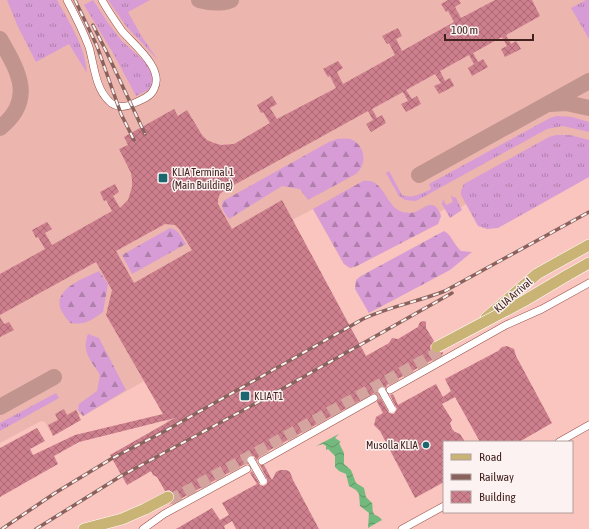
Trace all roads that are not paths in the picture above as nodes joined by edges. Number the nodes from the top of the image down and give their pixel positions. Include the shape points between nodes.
1 (67, 0) edge
2 (102, 0) edge
3 (589, 245) edge
4 (589, 263) edge
5 (589, 283) edge
6 (390, 390) tunnel mouth
7 (382, 391) dead end
8 (374, 398) tunnel mouth
9 (392, 408) dead end
10 (589, 425) edge
11 (561, 441) edge
12 (251, 460) dead end
13 (262, 461) dead end
14 (248, 469) dead end
15 (263, 481) dead end
16 (443, 507) edge
17 (84, 529) edge
18 (110, 529) edge
19 (143, 529) edge
20 (402, 529) edge

1 - 2 street via 84,35 103,93 116,105 129,106 151,94 156,81 155,72
3 - 4 main road, KLIA Arrival, bridge via 537,274 494,311 439,349
5 - 6 street via 506,325
7 - 9 street, bridge
8 - 13 street
10 - 11 street
12 - 15 street, bridge
14 - 19 street via 164,514
16 - 20 street
17 - 18 main road via 122,519 169,498 141,515

